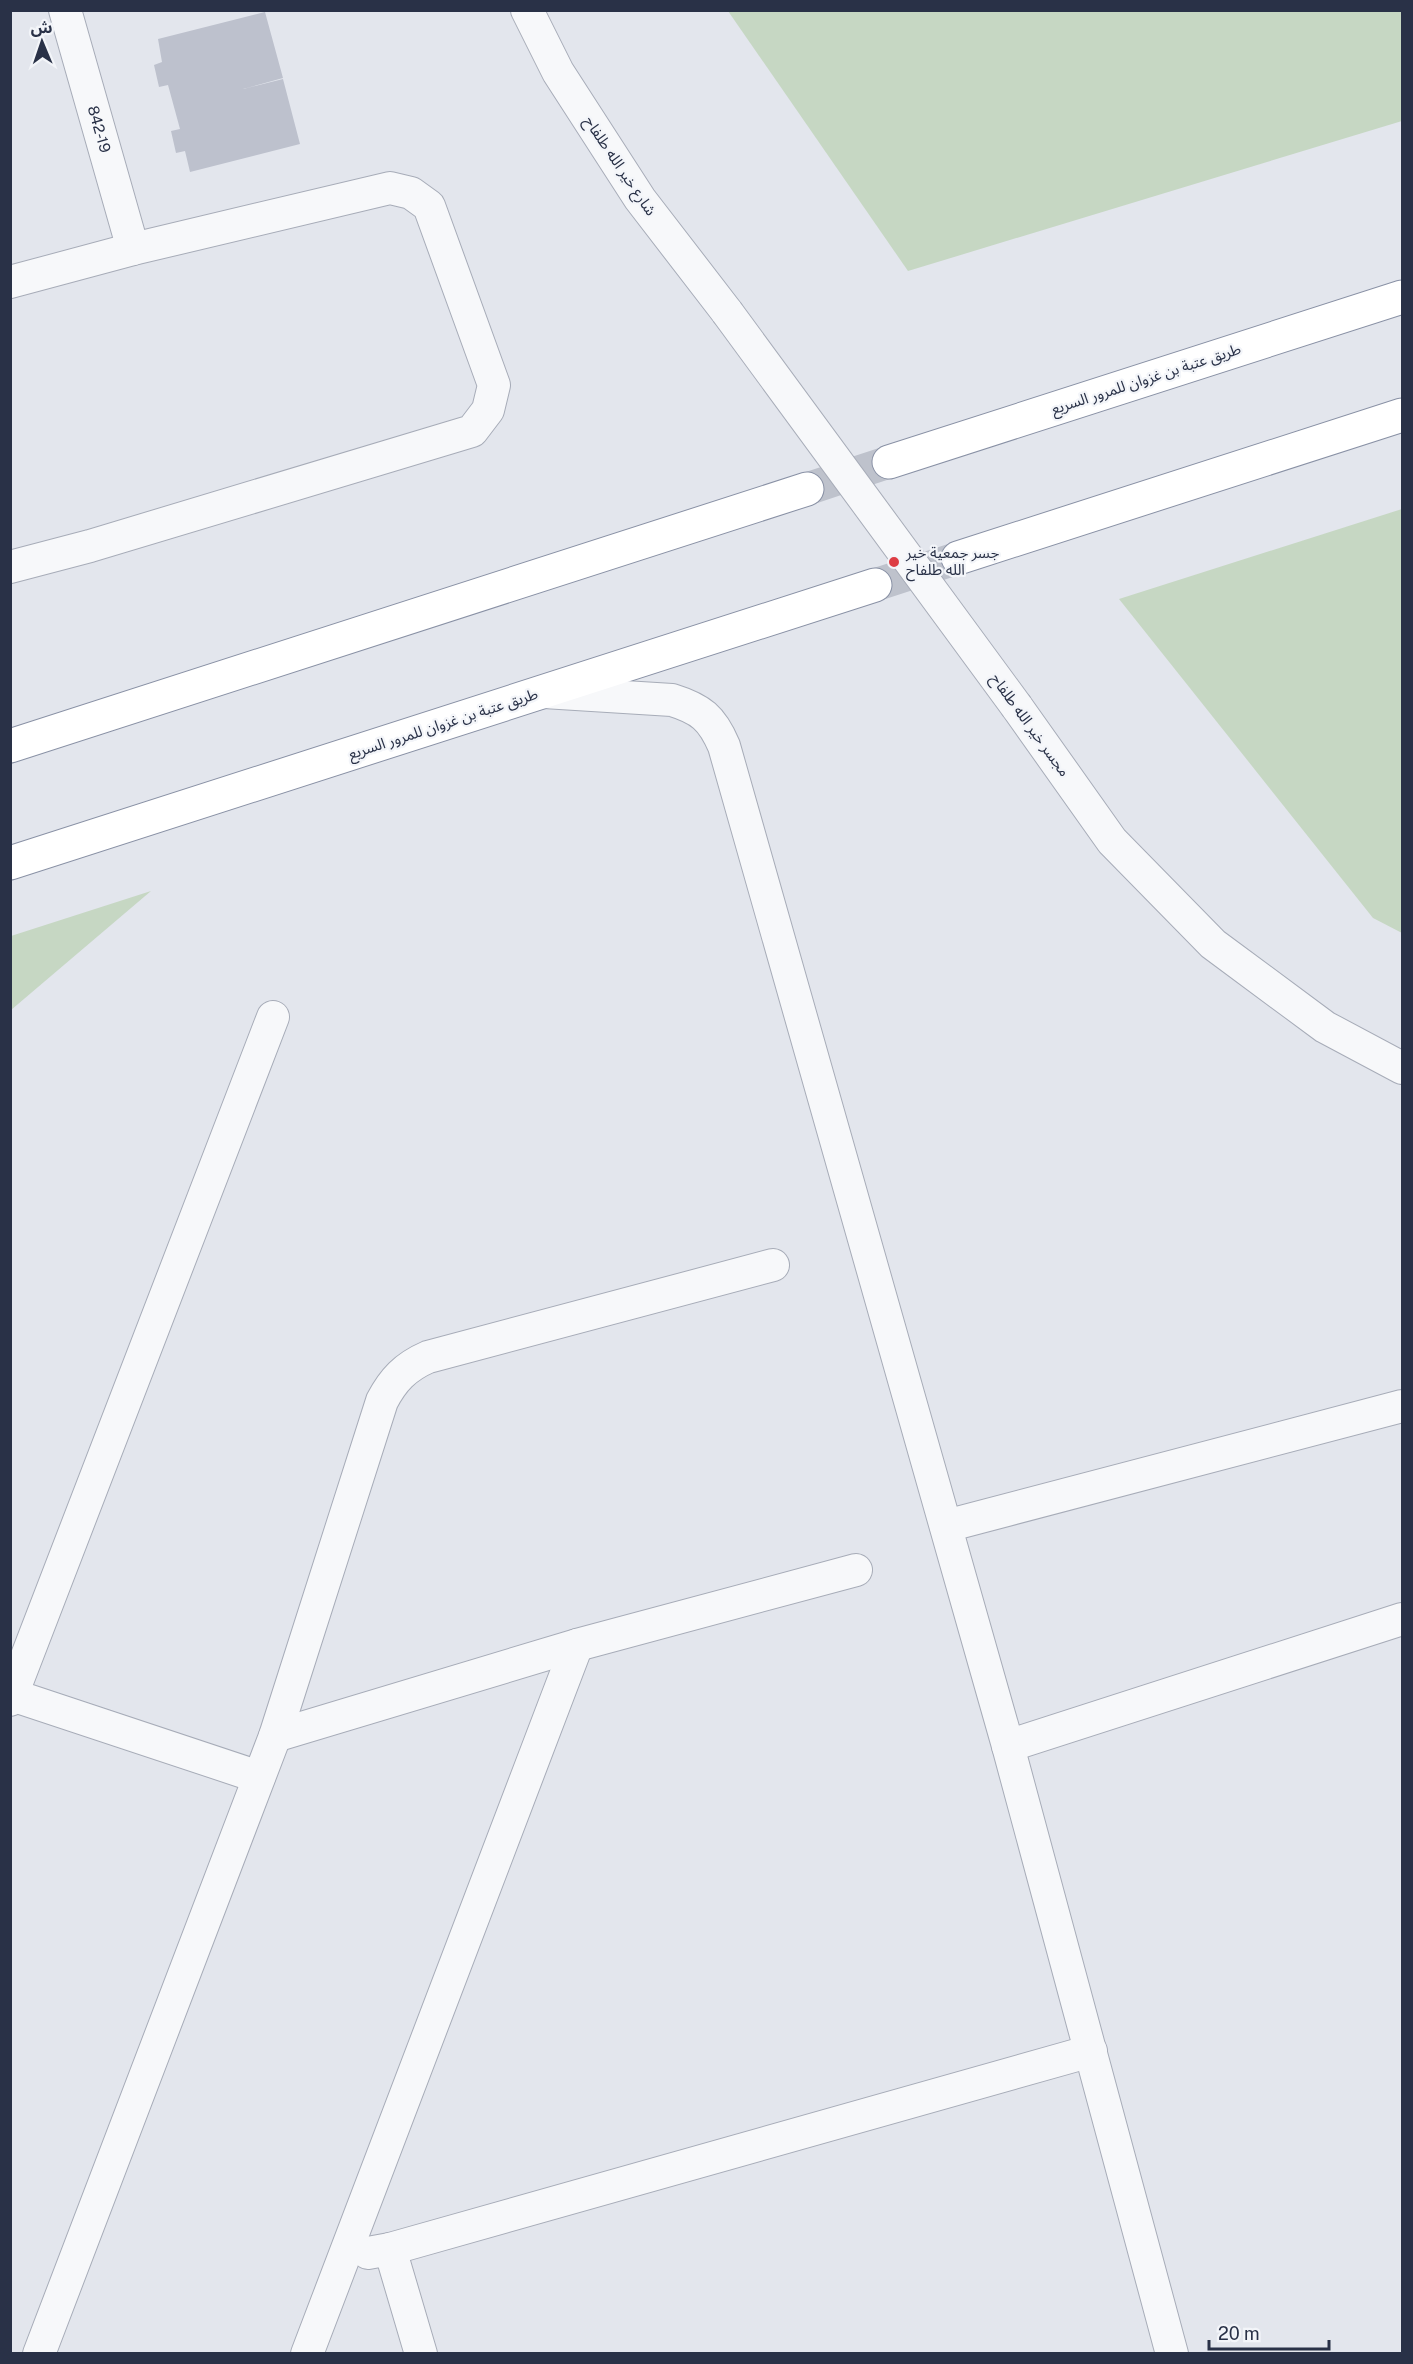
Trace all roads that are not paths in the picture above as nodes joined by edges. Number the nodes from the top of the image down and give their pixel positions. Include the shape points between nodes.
1 (65, 10) edge
2 (527, 10) edge
3 (133, 249) junction
4 (10, 282) edge
5 (1402, 297) edge
6 (727, 312) joint
7 (1402, 415) edge
8 (889, 462) tunnel mouth
9 (807, 489) tunnel mouth
10 (958, 558) tunnel mouth
11 (10, 567) edge
12 (875, 585) tunnel mouth
13 (541, 692) junction
14 (10, 746) edge
15 (10, 864) edge
16 (273, 1017) dead end
17 (1402, 1068) edge
18 (773, 1265) dead end
19 (1402, 1406) edge
20 (946, 1526) junction
21 (856, 1569) dead end
22 (1402, 1619) edge
23 (577, 1645) junction
24 (11, 1698) edge
25 (275, 1736) junction
26 (1008, 1746) junction
27 (259, 1777) junction
28 (1090, 2051) junction
29 (390, 2249) junction
30 (344, 2258) junction
31 (39, 2354) edge
32 (307, 2354) edge
33 (421, 2354) edge
34 (1172, 2354) edge

1 - 3 street, 842-19
2 - 6 street, شارع خير الله طلفاح via 558,72 640,200
3 - 4 street
3 - 11 street via 390,188 411,193 429,206 494,385 488,410 472,430
5 - 8 highway, طريق عتبة بن غزوان للمرور السريع
6 - 17 street, مجسر خير الله طلفاح, bridge via 1112,841 1213,944 1325,1027
7 - 10 highway
9 - 14 highway
12 - 13 highway, طريق عتبة بن غزوان للمرور السريع
13 - 15 highway, طريق عتبة بن غزوان للمرور السريع
13 - 20 street via 672,700 705,714 717,729
16 - 24 street
18 - 25 street via 428,1357 402,1371 382,1401
19 - 20 street
20 - 26 street
21 - 23 street
22 - 26 street
23 - 25 street
23 - 30 street
24 - 27 street
25 - 27 street
26 - 28 street
27 - 31 street
28 - 29 street
28 - 34 street
29 - 30 street
29 - 33 street
30 - 32 street

